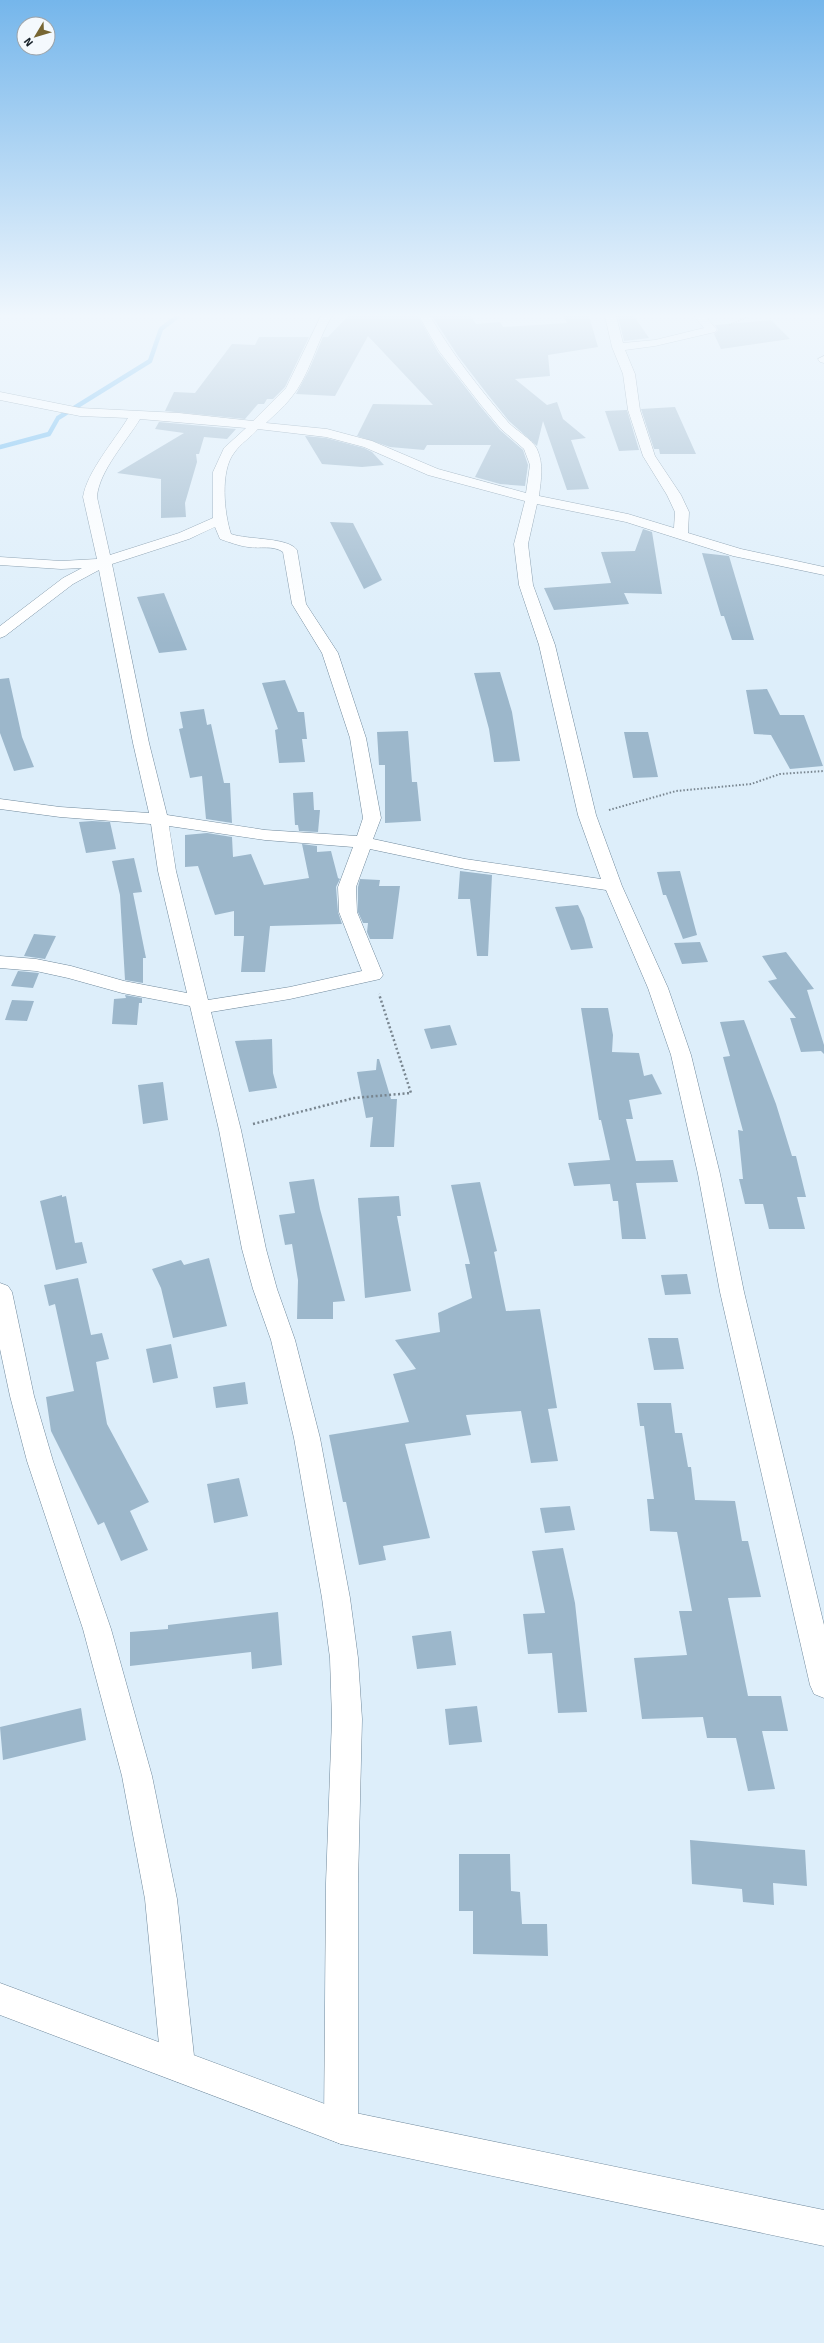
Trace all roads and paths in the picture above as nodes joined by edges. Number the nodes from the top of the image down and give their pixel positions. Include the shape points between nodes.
1 (130, 425) edge
2 (241, 425) edge
3 (504, 425) edge
4 (639, 425) edge
5 (254, 427) junction
6 (532, 498) junction
7 (220, 520) junction
8 (681, 534) junction
9 (0, 561) edge
10 (104, 562) junction
11 (824, 571) edge
12 (0, 633) edge
13 (824, 771) edge
14 (0, 804) edge
15 (587, 815) junction
16 (159, 819) junction
17 (363, 842) junction
18 (613, 886) junction
19 (0, 962) edge
20 (373, 974) junction
21 (199, 1004) junction
22 (230, 1130) junction
23 (0, 1292) edge
24 (824, 1685) edge
25 (0, 1999) edge
26 (178, 2064) junction
27 (341, 2127) junction
28 (824, 2228) edge

1 - 10 street via 90,486
2 - 5 street
3 - 6 street via 530,448 536,465
4 - 8 street via 649,456 682,512
5 - 6 street via 296,429 348,438 434,472
5 - 7 street via 228,452 222,462 218,490
6 - 8 street via 559,506 628,518
6 - 15 street via 521,544 526,585 547,645
7 - 10 street via 184,536
7 - 17 street via 225,536 229,538 250,544 285,546 290,550 299,604 330,653 358,738 372,818
8 - 11 street via 738,553
9 - 10 street via 61,565
10 - 12 street via 56,588
10 - 16 street via 119,626 139,736
13 - 15 path via 780,774 751,784 676,791
14 - 16 street
15 - 18 street
16 - 17 street via 265,835
16 - 21 street via 167,871
17 - 18 street via 465,864
17 - 20 street via 347,887 348,912
18 - 24 street via 658,988 681,1054 709,1174 732,1292
19 - 21 street via 66,970 122,987
20 - 21 street via 290,993
20 - 22 path via 411,1093 354,1098
21 - 22 street
22 - 27 street via 254,1249 283,1340 307,1438 336,1598 344,1658 347,1719 342,1883
23 - 26 street via 22,1396 40,1461 97,1628 137,1776 161,1900
25 - 26 street
26 - 27 street
27 - 28 street

